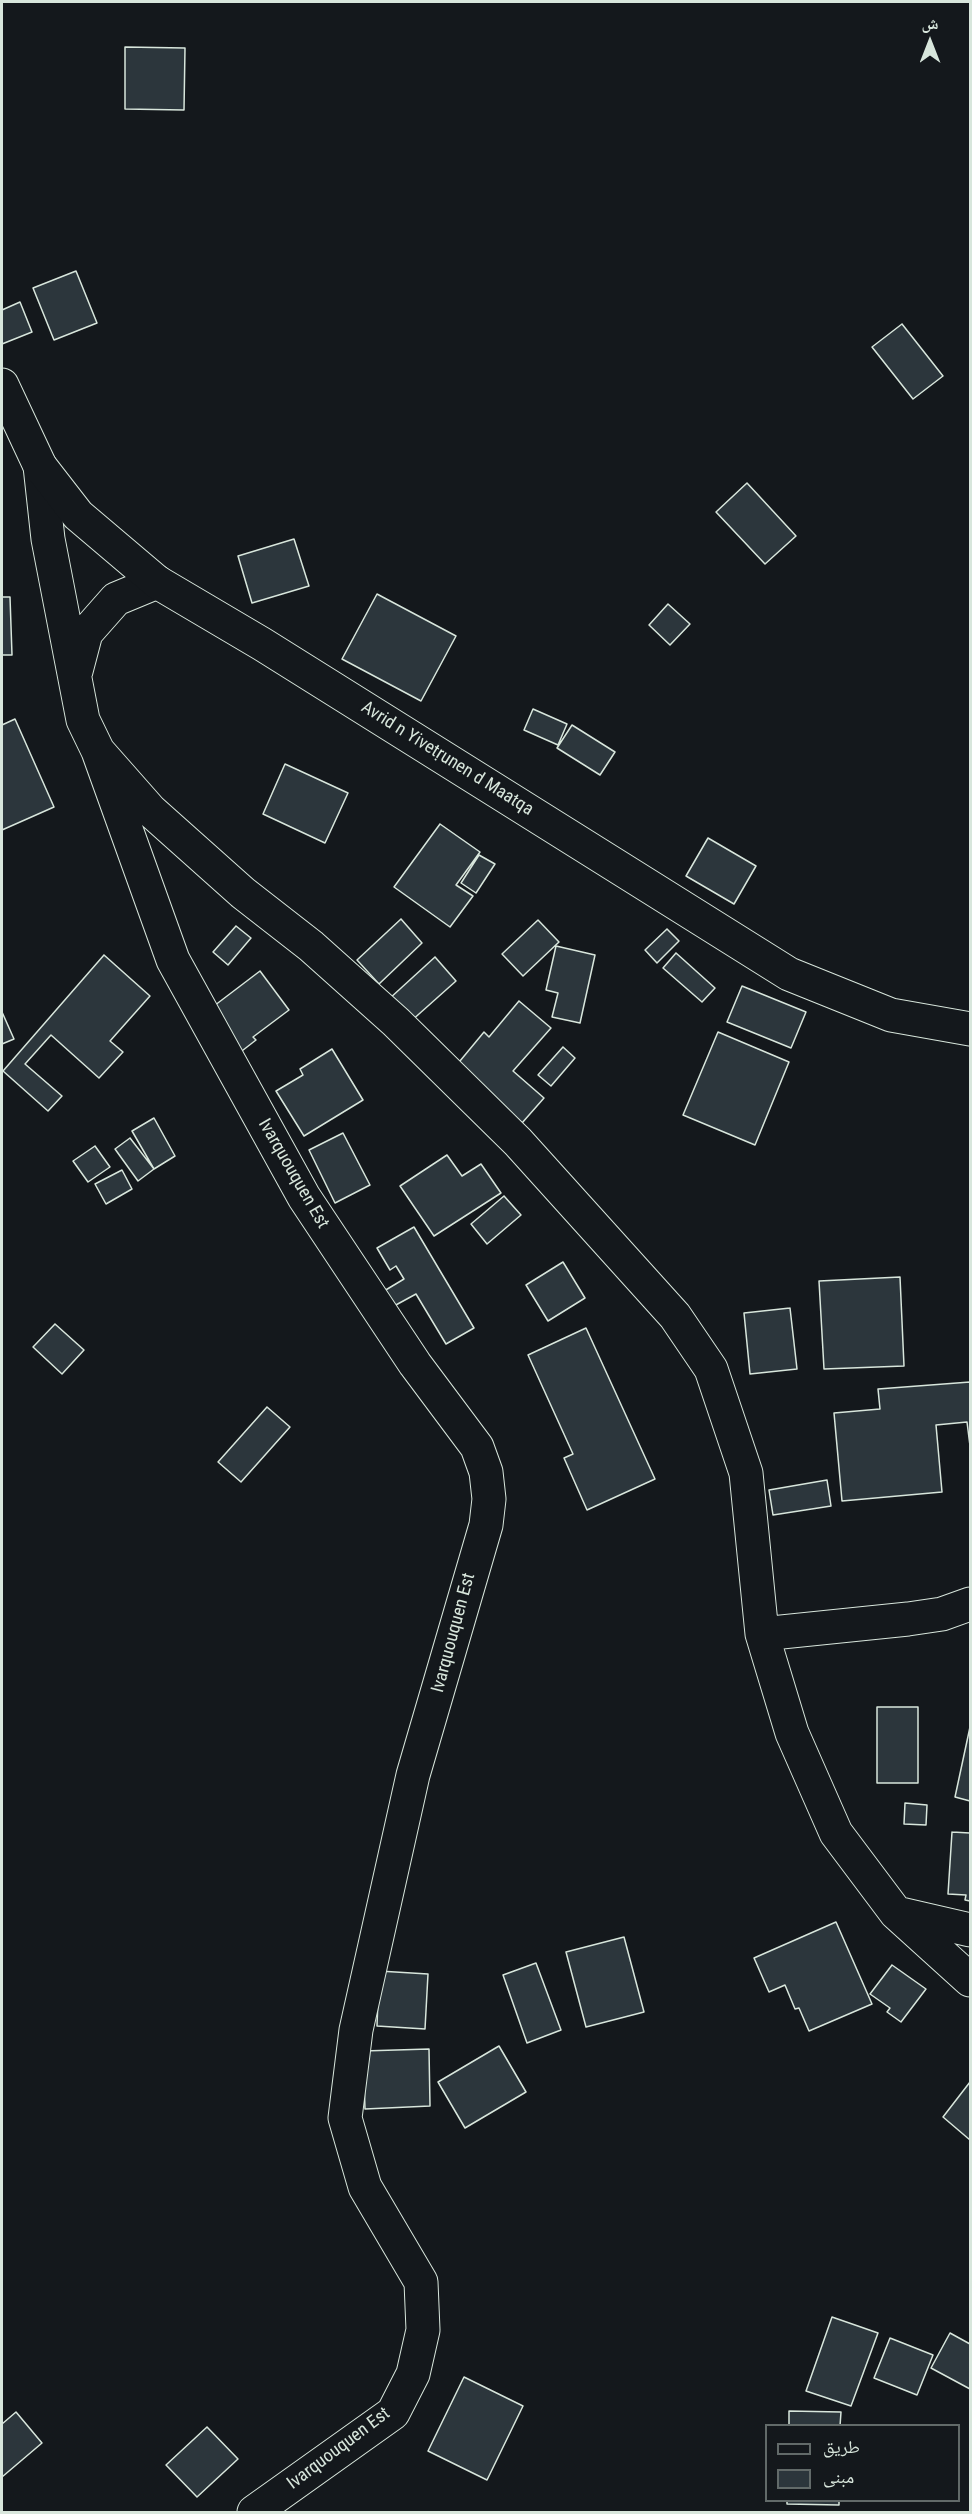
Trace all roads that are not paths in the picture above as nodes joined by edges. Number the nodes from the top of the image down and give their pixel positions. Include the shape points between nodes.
1 (2, 385) edge
2 (40, 466) junction
3 (158, 582) junction
4 (74, 676) junction
5 (98, 751) junction
6 (970, 1029) edge
7 (970, 1604) edge
8 (762, 1634) junction
9 (896, 1913) junction
10 (970, 1930) edge
11 (970, 1980) edge
12 (254, 2512) edge

1 - 2 street, Avrid n Yivetṛunen d Maatqa
2 - 3 street, Avrid n Yivetṛunen d Maatqa via 78,515
2 - 4 street via 48,539
3 - 4 street via 116,599 86,633
3 - 6 street, Avrid n Yivetṛunen d Maatqa via 789,974 891,1015
4 - 5 street via 83,720
5 - 8 street via 150,810 396,1022 518,1142 675,1316 711,1369 746,1473
5 - 12 street, Ivarquouquen Est via 173,960 304,1197 415,1364 477,1447 486,1472 489,1499 486,1525 413,1775 356,2030 345,2118 365,2187 421,2282 423,2330 416,2363 393,2413
7 - 8 street via 942,1614 908,1619
8 - 9 street via 792,1732 836,1833
9 - 10 street
9 - 11 street

